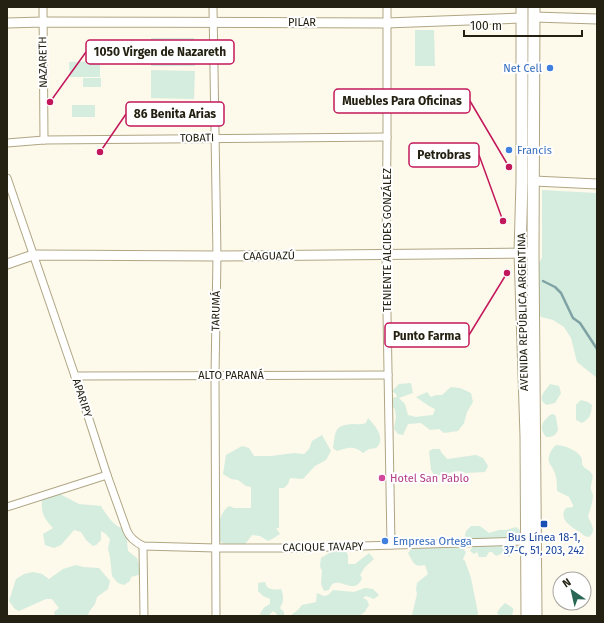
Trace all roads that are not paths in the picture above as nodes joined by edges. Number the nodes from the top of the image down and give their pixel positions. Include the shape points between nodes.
1 (42, 7) edge
2 (213, 7) edge
3 (386, 7) edge
4 (522, 12) edge
5 (534, 12) edge
6 (597, 19) edge
7 (42, 22) junction
8 (213, 22) junction
9 (7, 23) edge
10 (386, 23) junction
11 (387, 137) junction
12 (215, 138) junction
13 (44, 140) junction
14 (7, 143) edge
15 (7, 178) edge
16 (534, 181) junction
17 (597, 184) edge
18 (520, 253) junction
19 (533, 253) junction
20 (33, 255) junction
21 (386, 255) junction
22 (217, 256) junction
23 (7, 264) edge
24 (215, 375) junction
25 (388, 375) junction
26 (75, 376) junction
27 (107, 475) junction
28 (7, 508) edge
29 (528, 541) junction
30 (143, 546) junction
31 (391, 546) junction
32 (216, 548) junction
33 (144, 616) edge
34 (216, 616) edge
35 (527, 616) edge
36 (536, 616) edge

1 - 7 street, NAZARETH
2 - 8 street, TARUMÁ
3 - 10 street, TENIENTE ALCIDES GONZÁLEZ
4 - 5 street, PILAR
4 - 10 street, PILAR
4 - 18 highway, AVENIDA REPÚBLICA ARGENTINA
5 - 6 street, PILAR
5 - 16 highway, AVENIDA REPÚBLICA ARGENTINA
7 - 8 street, PILAR
7 - 9 street, PILAR
7 - 13 street, NAZARETH
8 - 10 street, PILAR
8 - 12 street, TARUMÁ
10 - 11 street, TENIENTE ALCIDES GONZÁLEZ
11 - 12 street, TOBATI
11 - 21 street, TENIENTE ALCIDES GONZÁLEZ
12 - 13 street, TOBATI
12 - 22 street, TARUMÁ
13 - 14 street, TOBATI
15 - 20 street, APARIPY
16 - 17 street
16 - 19 highway, AVENIDA REPÚBLICA ARGENTINA
18 - 19 street, CAAGUAZÚ
18 - 21 street, CAAGUAZÚ
18 - 29 highway, AVENIDA REPÚBLICA ARGENTINA
19 - 36 highway, AVENIDA REPÚBLICA ARGENTINA
20 - 22 street, CAAGUAZÚ
20 - 23 street, CAAGUAZÚ
20 - 26 street, APARIPY
21 - 22 street, CAAGUAZÚ
21 - 25 street, TENIENTE ALCIDES GONZÁLEZ
22 - 24 street, TARUMÁ
24 - 25 street, ALTO PARANÁ
24 - 26 street, ALTO PARANÁ
24 - 32 street, TARUMÁ
25 - 31 street, TENIENTE ALCIDES GONZÁLEZ
26 - 27 street, APARIPY
27 - 28 street
27 - 30 street, APARIPY via 126,531 133,540
29 - 31 street, CACIQUE TAVAPY
29 - 35 highway, AVENIDA REPÚBLICA ARGENTINA
30 - 32 street, CACIQUE TAVAPY
30 - 33 street
31 - 32 street, CACIQUE TAVAPY
32 - 34 street, TARUMÁ

